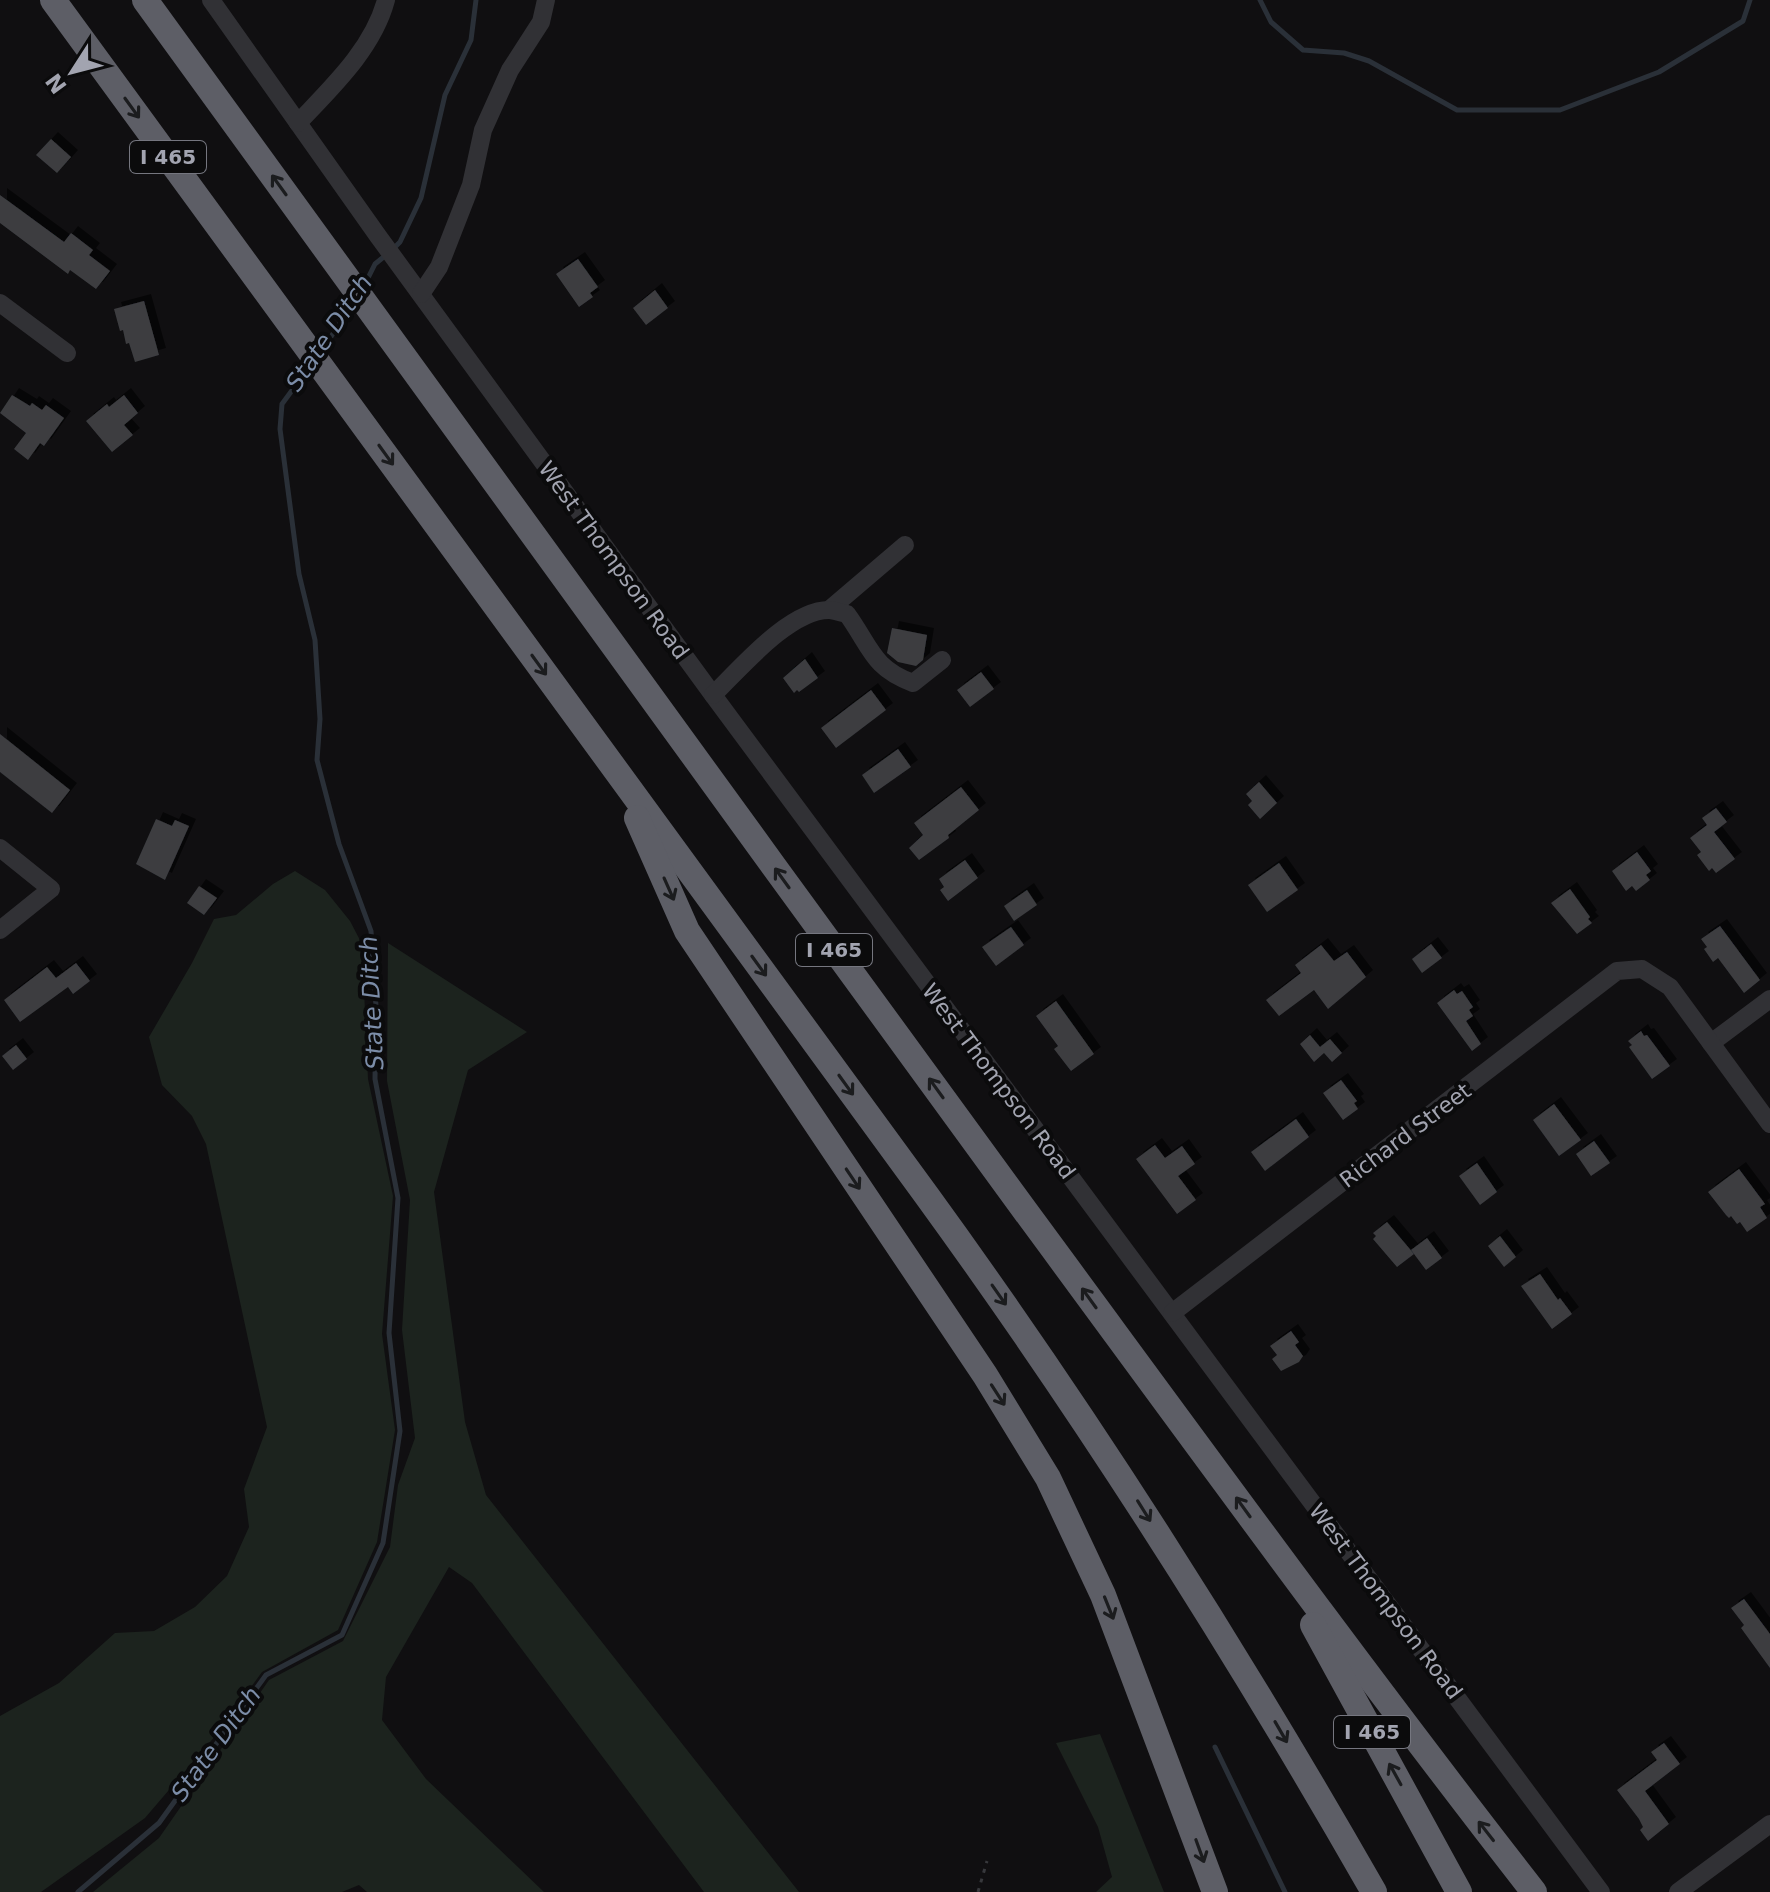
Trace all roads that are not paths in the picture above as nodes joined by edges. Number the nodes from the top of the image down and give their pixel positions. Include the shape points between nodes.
1 (53, 0) edge
2 (145, 0) edge
3 (211, 0) edge
4 (386, 0) edge
5 (546, 0) edge
6 (298, 123) junction
7 (421, 294) junction
8 (0, 303) edge
9 (67, 353) dead end
10 (905, 545) dead end
11 (830, 609) junction
12 (942, 660) dead end
13 (713, 695) junction
14 (614, 767) junction
15 (0, 848) edge
16 (0, 930) edge
17 (1770, 999) edge
18 (1711, 1043) junction
19 (1770, 1124) edge
20 (1172, 1313) junction
21 (1289, 1570) junction
22 (1770, 1824) edge
23 (1215, 1892) edge
24 (1374, 1892) edge
25 (1459, 1892) edge
26 (1534, 1892) edge
27 (1601, 1892) edge
28 (1678, 1892) edge

1 -> 14 highway, I 465
21 -> 2 highway, I 465
3 - 6 street, West Thompson Road
4 - 6 street via 349,69
5 - 7 street via 541,22 510,70 483,130 466,199 439,267
6 - 7 street, West Thompson Road
7 - 13 street, West Thompson Road
8 - 9 street
10 - 11 street
11 - 12 street via 847,614 879,665 894,676 913,683
11 - 13 street via 810,613 783,629
13 - 20 street, West Thompson Road
14 -> 23 highway via 687,931 985,1375 1048,1478 1103,1595
14 -> 24 highway, I 465 via 1067,1392 1273,1718
15 - 16 street via 51,889
17 - 18 street
18 - 19 street
18 - 20 street, Richard Street via 1670,987 1642,969 1617,971
20 - 27 street, West Thompson Road
25 -> 21 highway, I 465 via 1304,1609
26 -> 21 highway
22 - 28 street

